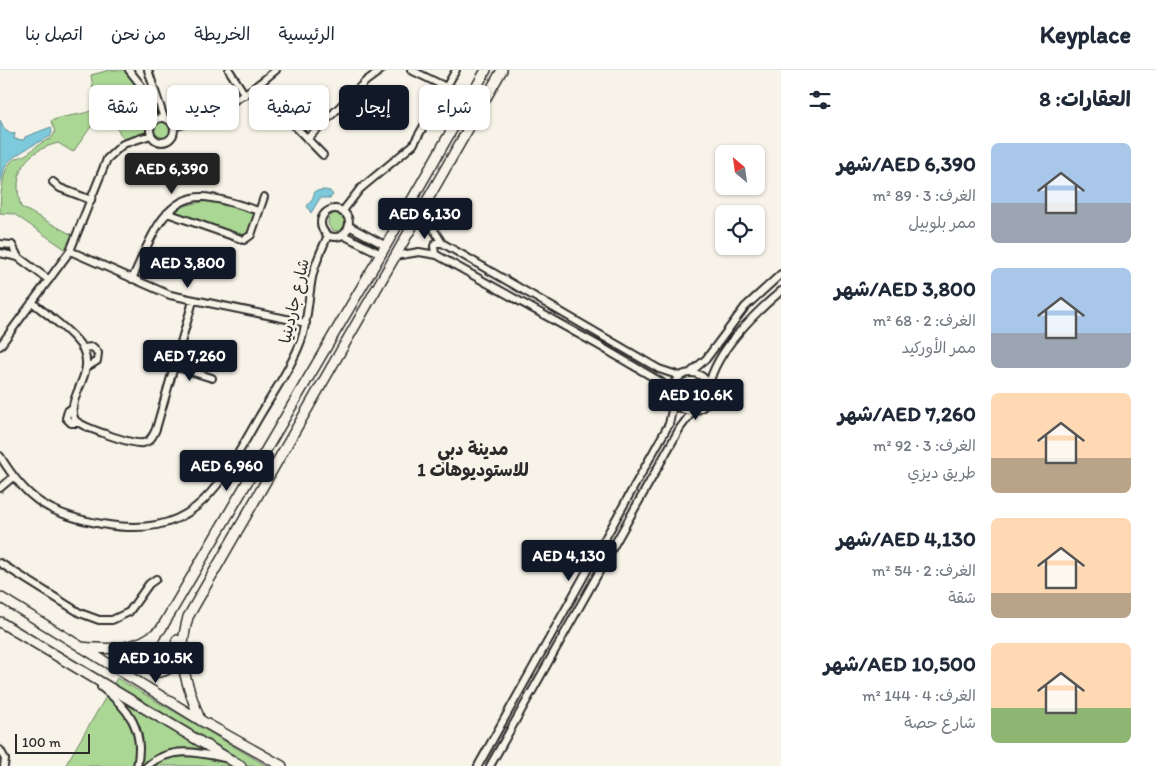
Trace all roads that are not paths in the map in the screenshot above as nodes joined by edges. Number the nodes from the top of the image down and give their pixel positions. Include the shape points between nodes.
1 (129, 70) edge
2 (148, 70) edge
3 (229, 70) edge
4 (276, 70) edge
5 (381, 70) edge
6 (411, 70) edge
7 (456, 70) edge
8 (486, 70) edge
9 (502, 70) edge
10 (140, 85) edge
11 (442, 85) edge
12 (447, 85) edge
13 (245, 94) junction
14 (239, 97) edge
15 (164, 118) junction
16 (157, 120) edge
17 (167, 120) edge
18 (150, 130) edge
19 (174, 130) edge
20 (298, 130) edge
21 (421, 130) edge
22 (151, 135) junction
23 (307, 139) junction
24 (323, 155) dead end
25 (53, 182) dead end
26 (431, 193) junction
27 (264, 197) dead end
28 (91, 200) junction
29 (260, 211) junction
30 (342, 212) junction
31 (166, 213) junction
32 (349, 226) junction
33 (343, 234) junction
34 (328, 235) junction
35 (442, 243) junction
36 (0, 244) edge
37 (386, 246) junction
38 (70, 251) junction
39 (0, 253) edge
40 (381, 254) junction
41 (437, 255) junction
42 (394, 256) junction
43 (18, 257) junction
44 (781, 274) edge
45 (132, 279) junction
46 (49, 280) junction
47 (781, 291) edge
48 (192, 301) junction
49 (32, 302) junction
50 (306, 323) junction
51 (0, 346) edge
52 (82, 348) junction
53 (174, 366) junction
54 (86, 367) junction
55 (691, 372) junction
56 (680, 376) junction
57 (212, 378) dead end
58 (709, 385) junction
59 (672, 393) junction
60 (674, 401) junction
61 (693, 411) junction
62 (0, 456) edge
63 (13, 477) junction
64 (0, 488) edge
65 (0, 563) edge
66 (156, 579) dead end
67 (0, 597) edge
68 (188, 618) junction
69 (0, 622) edge
70 (160, 629) junction
71 (81, 647) junction
72 (86, 673) junction
73 (200, 720) junction
74 (0, 750) edge
75 (230, 760) junction
76 (4, 766) edge
77 (137, 766) edge
78 (148, 766) edge
79 (241, 766) edge
80 (282, 766) edge
81 (478, 766) edge
82 (490, 766) edge

1 - 10 street
2 - 15 street
3 - 13 street
4 - 13 street
5 - 23 street
6 - 11 street
7 - 12 street, شارع جاردينيا
8 - 37 main road
9 - 26 main road
13 - 14 street
15 - 16 street
15 - 17 street
18 - 22 street
19 - 22 street via 168,141 156,141
20 - 23 street
21 - 30 street, شارع جاردينيا via 412,145 360,189
22 - 28 street via 128,142 114,151 104,164
23 - 24 street
25 - 28 street
26 - 35 street via 430,220
26 - 42 main road
27 - 29 street
28 - 38 street
29 - 31 street via 199,198 182,202
29 - 31 street via 251,235 244,240
30 - 32 street
30 - 34 street, شارع جاردينيا via 333,210 325,214 321,223
31 - 45 street
32 - 33 street
32 - 37 street
33 - 34 street via 338,237
33 - 40 street
34 - 50 street, شارع جاردينيا via 314,271
35 - 41 street via 434,246
35 - 56 street via 659,369
36 - 43 street via 12,244
37 - 40 main road
38 - 45 street
38 - 46 street
39 - 43 street
40 - 70 main road
41 - 42 street via 419,252
41 - 59 street via 598,345 661,382
42 - 68 main road
43 - 46 street
44 - 55 street via 744,307 706,358
45 - 48 street
46 - 49 street
47 - 58 street via 736,337 716,364
48 - 50 street
48 - 53 street
49 - 51 street
49 - 52 street
50 - 63 street, شارع جاردينيا via 294,358 221,482 204,501 184,515 157,524 128,527 73,519 40,503
52 - 54 street
52 - 54 street via 93,347 98,353 97,361
53 - 54 street via 156,429 147,442 136,443 71,423 66,418 73,408
53 - 57 street
55 - 56 street
55 - 58 street via 703,376
56 - 59 street via 673,383
58 - 61 street via 708,402
59 - 60 street
60 - 61 street via 685,410
60 - 81 street via 669,424
61 - 82 street via 680,428
62 - 63 street, شارع جاردينيا
63 - 64 street
65 - 66 street via 80,614 99,620 118,618 129,612
67 - 71 main road
68 - 70 main road via 178,635 172,664 165,671 156,672 145,664 144,656
68 - 73 main road via 181,663
69 - 72 main road
70 - 71 main road via 144,641 124,648
71 - 73 main road
72 - 75 main road
72 - 77 street via 119,700 132,716 139,739
73 - 80 main road
74 - 76 street
75 - 78 street via 183,752 166,755
75 - 79 main road

